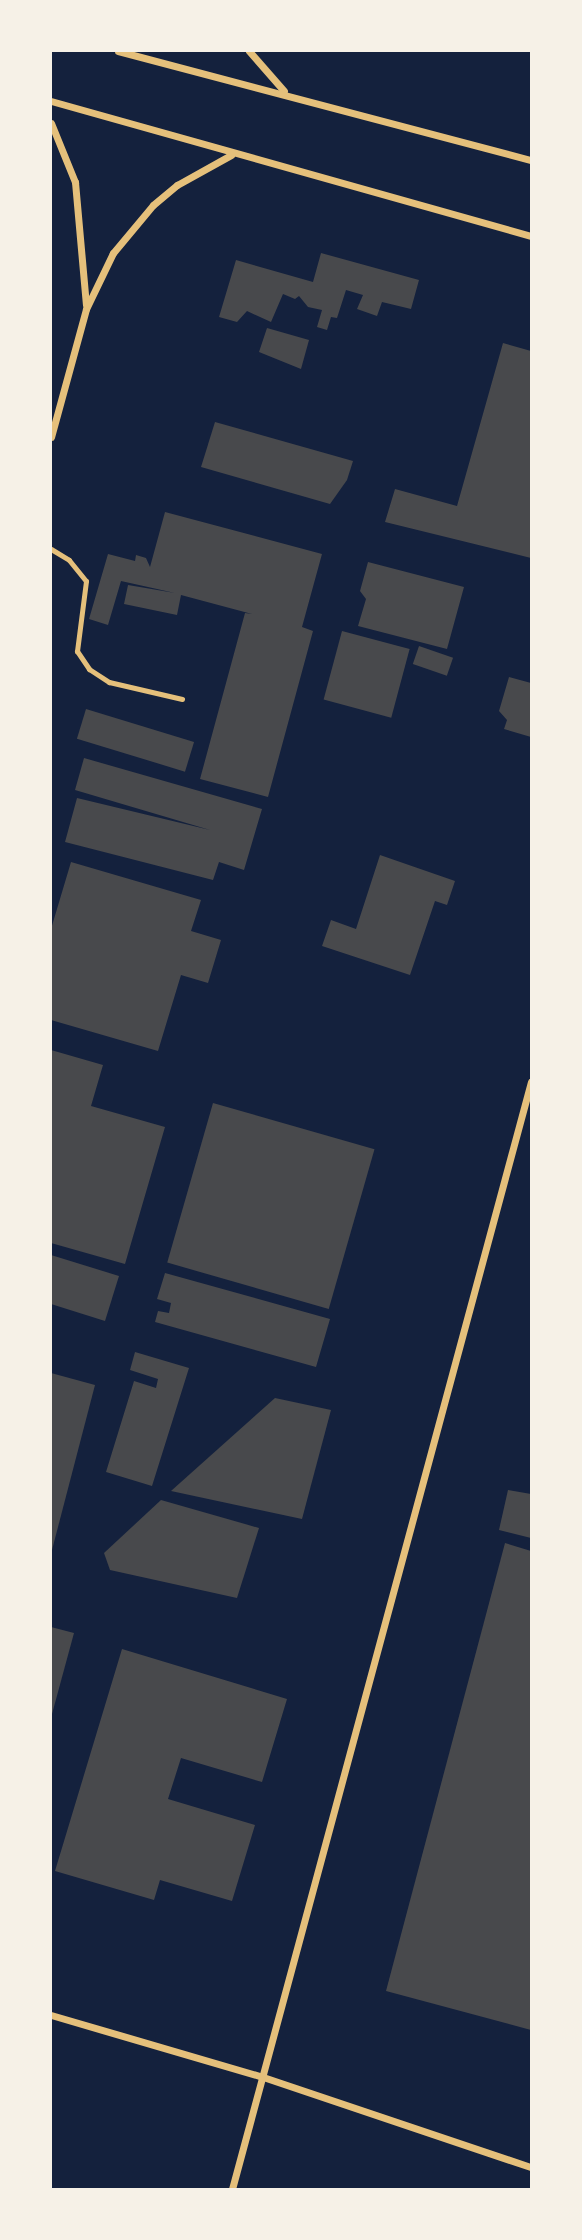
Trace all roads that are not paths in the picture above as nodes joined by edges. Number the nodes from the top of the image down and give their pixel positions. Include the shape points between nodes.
1 (118, 51) edge
2 (249, 51) edge
3 (284, 92) junction
4 (51, 101) edge
5 (51, 122) edge
6 (232, 155) junction
7 (531, 160) edge
8 (531, 236) edge
9 (86, 309) junction
10 (51, 437) edge
11 (51, 549) edge
12 (182, 699) dead end
13 (531, 1082) edge
14 (51, 2015) edge
15 (263, 2077) junction
16 (531, 2167) edge
17 (232, 2189) edge

1 - 3 street
2 - 3 street
3 - 7 street
4 - 6 street
5 - 9 street via 75,182
6 - 8 street
6 - 9 street via 186,179 153,205 113,253
9 - 10 street
11 - 12 lane via 69,560 86,581 77,651 89,669 109,682
13 - 15 street
14 - 15 street
15 - 16 street
15 - 17 street

